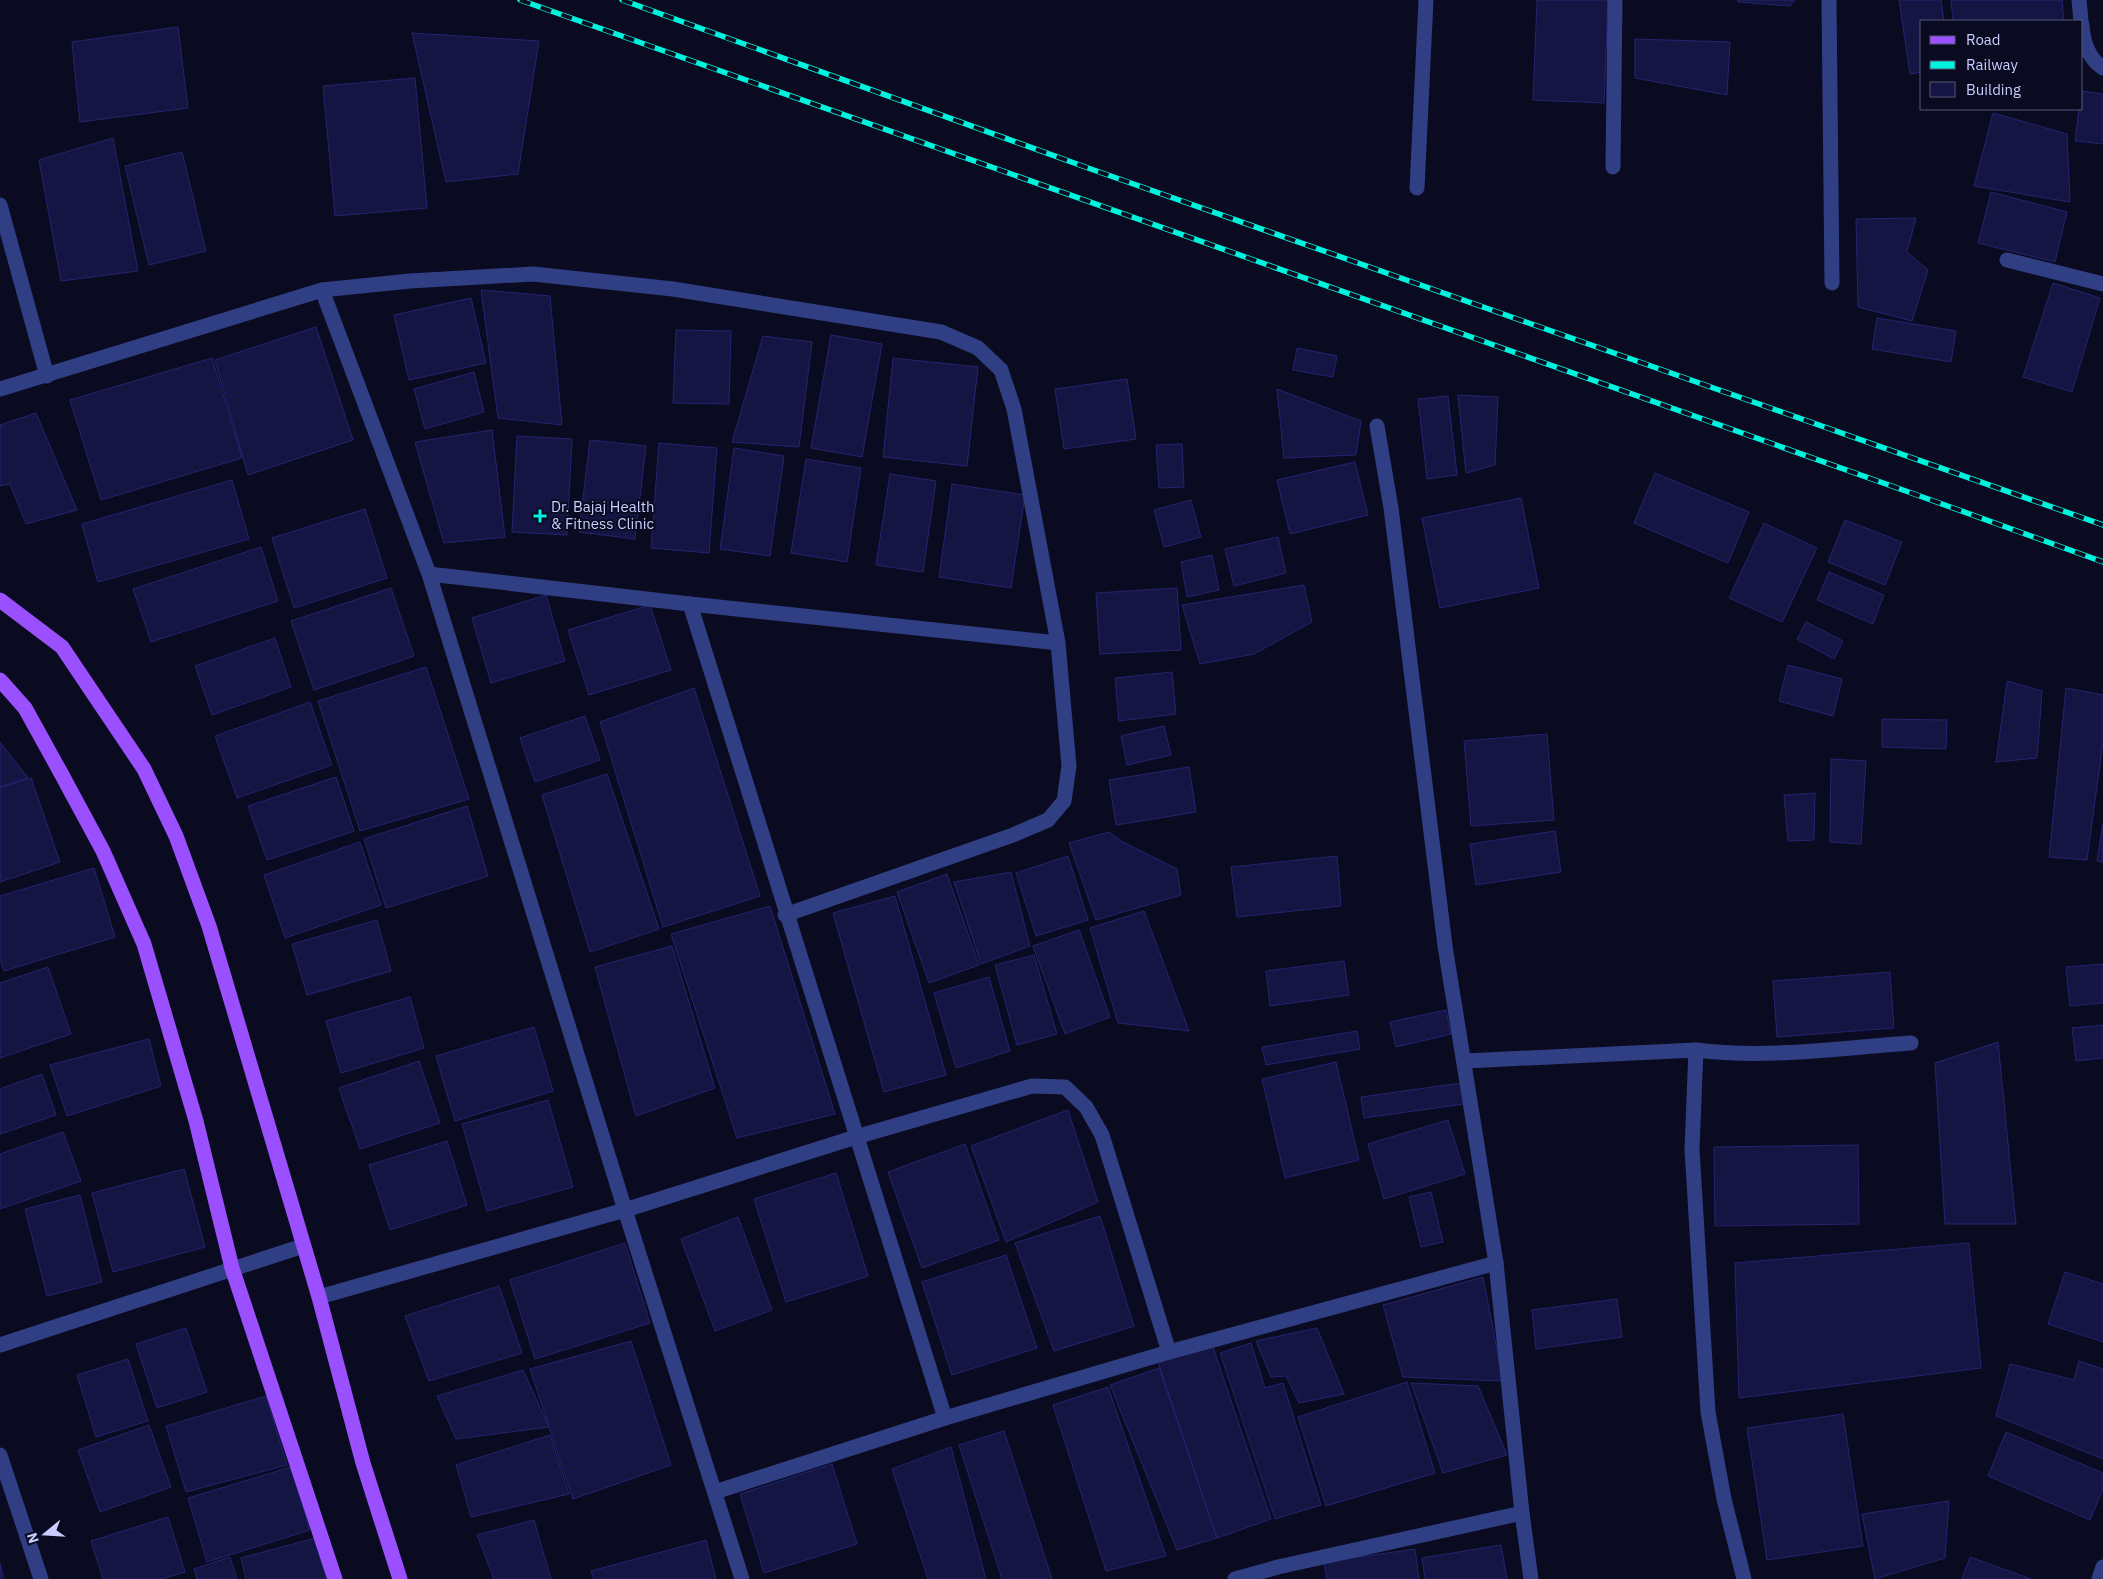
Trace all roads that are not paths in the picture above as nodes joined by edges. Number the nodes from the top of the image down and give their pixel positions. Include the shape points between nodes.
1 (1426, 0) edge
2 (1615, 0) edge
3 (1830, 0) edge
4 (2079, 0) edge
5 (2082, 20) edge
6 (2083, 39) edge
7 (2103, 68) edge
8 (1613, 167) dead end
9 (1417, 188) dead end
10 (0, 205) edge
11 (2007, 260) dead end
12 (1832, 283) dead end
13 (2103, 284) edge
14 (322, 290) junction
15 (47, 376) junction
16 (0, 389) edge
17 (1377, 426) dead end
18 (430, 574) junction
19 (0, 600) edge
20 (690, 604) junction
21 (1058, 643) junction
22 (0, 680) edge
23 (786, 915) junction
24 (1911, 1043) dead end
25 (1696, 1050) junction
26 (1465, 1061) junction
27 (856, 1137) junction
28 (624, 1210) junction
29 (303, 1246) junction
30 (1496, 1263) junction
31 (232, 1268) junction
32 (319, 1298) junction
33 (0, 1345) edge
34 (1169, 1352) junction
35 (945, 1418) junction
36 (0, 1455) edge
37 (715, 1492) junction
38 (1522, 1513) junction
39 (2103, 1566) edge
40 (1279, 1573) edge
41 (41, 1579) edge
42 (335, 1579) edge
43 (400, 1579) edge
44 (742, 1579) edge
45 (1235, 1579) edge
46 (1531, 1579) edge
47 (1744, 1579) edge
48 (2099, 1579) edge

1 - 9 street
2 - 8 street
3 - 12 street
4 - 5 street
6 - 7 street via 2094,62
10 - 15 street
11 - 13 street
14 - 15 street
14 - 18 street
14 - 21 street via 533,274 673,290 941,332 978,348 1001,370 1014,409
15 - 16 street
17 - 26 street via 1391,508 1445,946
18 - 20 street
18 - 28 street
19 - 29 main road via 62,647 144,770 172,827 210,926
20 - 21 street
20 - 23 street
21 - 23 street via 1069,766 1064,801 1048,820
22 - 31 main road via 26,708 103,851 144,944 196,1121
23 - 27 street
24 - 25 street via 1731,1054
25 - 26 street
25 - 47 street via 1692,1149 1708,1412 1724,1499
26 - 30 street
27 - 28 street
27 - 34 street via 1032,1086 1065,1087 1086,1107 1102,1135
27 - 35 street
28 - 32 street
28 - 37 street
29 - 31 street
29 - 32 main road
30 - 34 street
30 - 38 street
31 - 33 street
31 - 42 main road
32 - 43 main road via 363,1463
34 - 35 street
35 - 37 street
36 - 41 street
37 - 44 street
38 - 40 street
38 - 46 street
39 - 48 street
40 - 45 street

